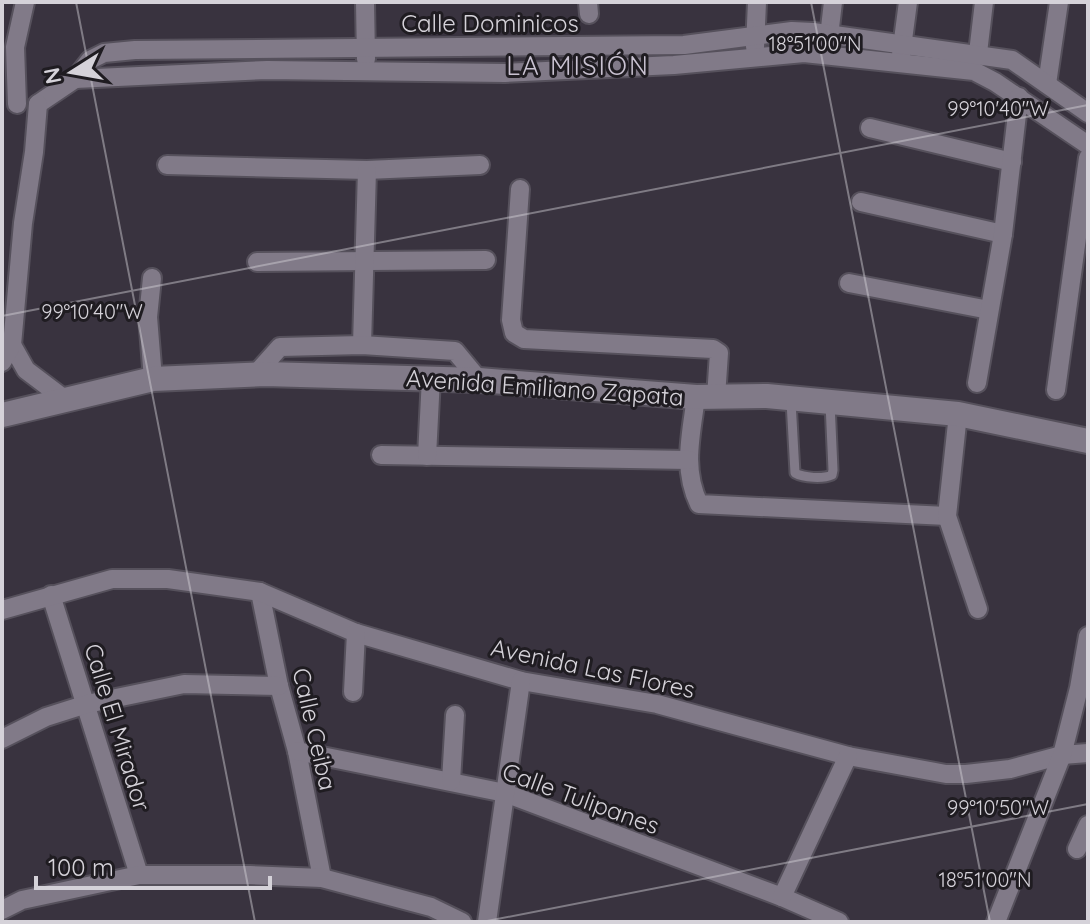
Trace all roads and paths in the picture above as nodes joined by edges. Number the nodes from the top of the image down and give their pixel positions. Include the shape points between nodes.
1 (25, 2) edge
2 (365, 2) edge
3 (757, 2) edge
4 (833, 2) edge
5 (908, 2) edge
6 (984, 2) edge
7 (1059, 2) edge
8 (830, 34) junction
9 (755, 36) junction
10 (903, 43) junction
11 (9, 47) edge
12 (588, 47) junction
13 (366, 48) junction
14 (978, 53) junction
15 (826, 56) junction
16 (755, 59) junction
17 (900, 64) junction
18 (590, 69) junction
19 (366, 72) junction
20 (75, 79) junction
21 (1047, 84) junction
22 (1019, 97) junction
23 (10, 103) edge
24 (38, 104) junction
25 (1088, 113) edge
26 (870, 128) dead end
27 (1088, 145) edge
28 (1088, 158) edge
29 (1012, 162) junction
30 (167, 165) dead end
31 (480, 165) dead end
32 (367, 170) junction
33 (520, 189) dead end
34 (861, 202) dead end
35 (1003, 234) junction
36 (486, 260) dead end
37 (257, 262) dead end
38 (364, 263) junction
39 (152, 278) dead end
40 (849, 283) dead end
41 (2, 294) edge
42 (15, 308) junction
43 (989, 310) junction
44 (12, 345) junction
45 (362, 345) junction
46 (2, 362) edge
47 (255, 375) junction
48 (431, 378) junction
49 (153, 379) junction
50 (479, 380) junction
51 (977, 383) dead end
52 (1056, 390) dead end
53 (706, 397) junction
54 (63, 398) junction
55 (790, 398) junction
56 (830, 402) junction
57 (958, 414) junction
58 (2, 415) edge
59 (1088, 441) edge
60 (381, 455) dead end
61 (427, 456) junction
62 (689, 460) junction
63 (947, 516) junction
64 (260, 592) junction
65 (51, 595) junction
66 (978, 609) dead end
67 (2, 610) edge
68 (356, 633) junction
69 (1088, 636) edge
70 (521, 681) junction
71 (279, 686) junction
72 (353, 692) dead end
73 (87, 704) junction
74 (455, 715) dead end
75 (2, 739) edge
76 (297, 751) junction
77 (1088, 753) edge
78 (1062, 755) junction
79 (848, 756) junction
80 (451, 781) junction
81 (505, 793) junction
82 (1088, 825) edge
83 (1077, 849) dead end
84 (139, 875) junction
85 (322, 878) junction
86 (782, 897) junction
87 (2, 910) edge
88 (462, 922) edge
89 (487, 922) edge
90 (839, 922) edge
91 (996, 922) edge

1 - 11 street
2 - 13 street
3 - 9 street
4 - 8 street
5 - 10 street
6 - 14 street
7 - 21 street
8 - 9 street, Calle Dominicos via 792,31
8 - 10 street, Calle Dominicos
8 - 15 street
9 - 12 street, Calle Dominicos via 684,45
9 - 16 street
10 - 14 street, Calle Dominicos
10 - 17 street
11 - 23 street
12 - 13 street, Calle Dominicos
12 - 18 street
13 - 19 street
13 - 20 street, Calle Dominicos via 104,53 90,60
14 - 21 street, Calle Dominicos via 1012,60
15 - 16 street, Calle Dominicos
15 - 17 street, Calle Dominicos
16 - 18 street, Calle Dominicos
17 - 22 street, Calle Dominicos via 974,71
18 - 19 street, Calle Dominicos
19 - 20 street, Calle Dominicos via 267,70
20 - 24 street, Calle Dominicos
21 - 25 street, Calle Dominicos
22 - 27 street, Calle Dominicos
22 - 29 street
23 - 24 street
24 - 42 street
26 - 29 street
28 - 52 street
29 - 35 street
30 - 32 street
31 - 32 street
32 - 38 street
33 - 53 street via 514,333 524,339 713,349 721,360
34 - 35 street
35 - 43 street
36 - 38 street
37 - 38 street
38 - 45 street
39 - 49 street via 148,317
40 - 43 street
41 - 42 street
42 - 44 street
43 - 51 street
44 - 46 street
44 - 54 street via 26,370
45 - 47 street via 280,347
45 - 50 street via 455,351
47 - 48 main road, Avenida Emiliano Zapata
47 - 49 main road, Avenida Emiliano Zapata
48 - 50 main road, Avenida Emiliano Zapata
48 - 61 street
49 - 54 main road, Avenida Emiliano Zapata
50 - 53 main road, Avenida Emiliano Zapata
53 - 55 main road, Avenida Emiliano Zapata
53 - 62 street
54 - 58 main road, Avenida Emiliano Zapata
55 - 56 main road, Avenida Emiliano Zapata
55 - 56 lane via 794,467 799,475 832,475
56 - 57 main road, Avenida Emiliano Zapata
57 - 59 main road, Avenida Emiliano Zapata
57 - 63 street
60 - 61 street
61 - 62 street
62 - 63 street via 690,486 699,504
63 - 66 street
64 - 65 street, Avenida Las Flores via 168,579 112,579
64 - 68 street, Avenida Las Flores
64 - 71 street, Calle Ceiba
65 - 67 street, Avenida Las Flores
65 - 73 street, Calle El Mirador
68 - 70 street, Avenida Las Flores
68 - 72 street
69 - 78 street
70 - 79 street, Avenida Las Flores via 657,704
70 - 81 street
71 - 73 street via 184,684
71 - 76 street, Calle Ceiba
73 - 75 street
73 - 84 street, Calle El Mirador
74 - 80 street
76 - 80 street, Calle Tulipanes
76 - 85 street, Calle Ceiba
77 - 78 street, Avenida Las Flores
78 - 79 street, Avenida Las Flores via 966,774
78 - 91 street
79 - 86 street
80 - 81 street, Calle Tulipanes
81 - 86 street, Calle Tulipanes
81 - 89 street
82 - 83 street
84 - 85 street
84 - 87 street via 22,900
85 - 88 street via 431,907
86 - 90 street, Calle Tulipanes

